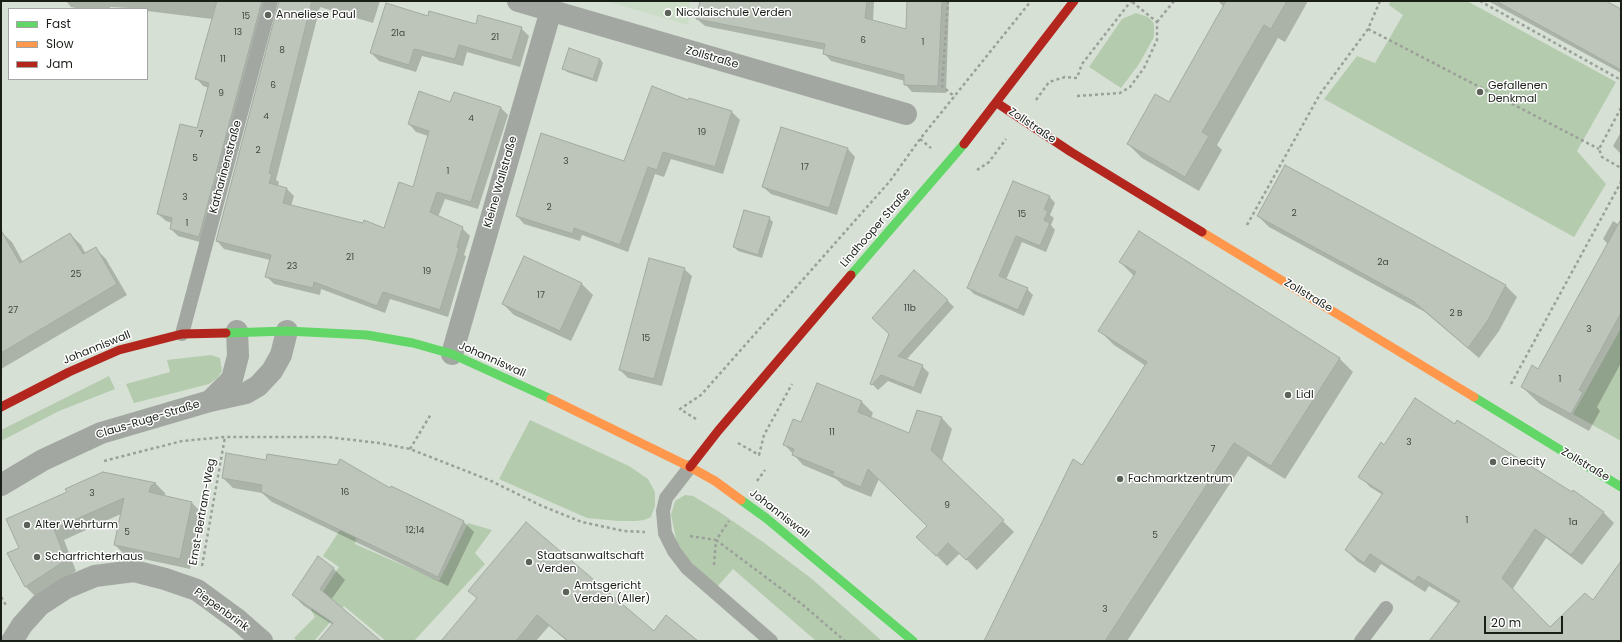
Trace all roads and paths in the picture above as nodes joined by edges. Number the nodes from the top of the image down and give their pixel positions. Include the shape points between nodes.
1 (271, 1) edge
2 (518, 1) edge
3 (948, 1) edge
4 (1031, 1) edge
5 (1074, 1) edge
6 (1131, 1) edge
7 (1174, 1) edge
8 (1380, 1) edge
9 (1480, 1) edge
10 (550, 10) junction
11 (1157, 22) junction
12 (1368, 29) junction
13 (1621, 80) edge
14 (1049, 82) dead end
15 (1077, 96) dead end
16 (955, 97) junction
17 (997, 103) junction
18 (1621, 108) edge
19 (906, 114) dead end
20 (1599, 150) junction
21 (989, 162) dead end
22 (1621, 168) edge
23 (973, 174) dead end
24 (1621, 182) edge
25 (1247, 225) dead end
26 (237, 331) junction
27 (286, 331) junction
28 (182, 334) junction
29 (452, 354) junction
30 (794, 381) dead end
31 (1511, 384) dead end
32 (210, 401) junction
33 (1, 407) edge
34 (680, 409) dead end
35 (431, 414) dead end
36 (225, 437) junction
37 (410, 449) junction
38 (759, 455) dead end
39 (100, 462) dead end
40 (690, 467) junction
41 (1, 485) edge
42 (1621, 486) edge
43 (729, 519) dead end
44 (665, 533) junction
45 (716, 540) junction
46 (197, 590) junction
47 (1386, 608) dead end
48 (12, 641) edge
49 (262, 641) edge
50 (771, 641) edge
51 (845, 641) edge
52 (913, 641) edge
53 (1361, 641) edge

1 - 28 lane, Katharinenstraße
2 - 10 street, Zollstraße
3 - 16 path via 942,86
4 - 16 path
5 - 17 main road, Lindhooper Straße
6 - 11 path
6 - 14 path via 1082,64 1077,78 1064,77
7 - 11 path
8 - 12 path
9 - 13 path
10 - 19 street, Zollstraße
10 - 29 street, Kleine Wallstraße
11 - 15 path via 1157,40 1144,68 1130,87 1120,93
12 - 20 path
12 - 25 path via 1320,94
16 - 34 path via 890,181 771,317 701,394
17 - 40 main road, Lindhooper Straße
17 - 42 main road, Zollstraße via 1071,152
18 - 20 path
20 - 22 path via 1602,158
21 - 23 path
24 - 31 path
26 - 27 main road, Johanniswall
26 - 28 main road, Johanniswall
26 - 32 street, Claus-Ruge-Straße via 238,356 232,379
27 - 29 main road, Johanniswall via 367,336 413,343
27 - 32 street, Claus-Ruge-Straße via 281,355 272,371 258,386 246,393
28 - 33 main road, Johanniswall via 119,350
29 - 40 main road, Johanniswall
30 - 38 path via 764,436
32 - 41 street, Claus-Ruge-Straße via 101,433 43,460
35 - 37 path
36 - 37 path via 327,437
36 - 39 path via 182,441
36 - 46 path, Ernst-Bertram-Weg
37 - 44 path via 489,480 582,522 624,530
40 - 44 lane via 666,498 663,511
40 - 52 main road, Johanniswall via 715,481 766,518
43 - 45 path
44 - 45 path
44 - 50 lane via 687,568
45 - 51 path via 803,605
46 - 48 street, Piepenbrink via 165,578 134,571 95,576 66,588 40,605
46 - 49 street, Piepenbrink
47 - 53 lane

